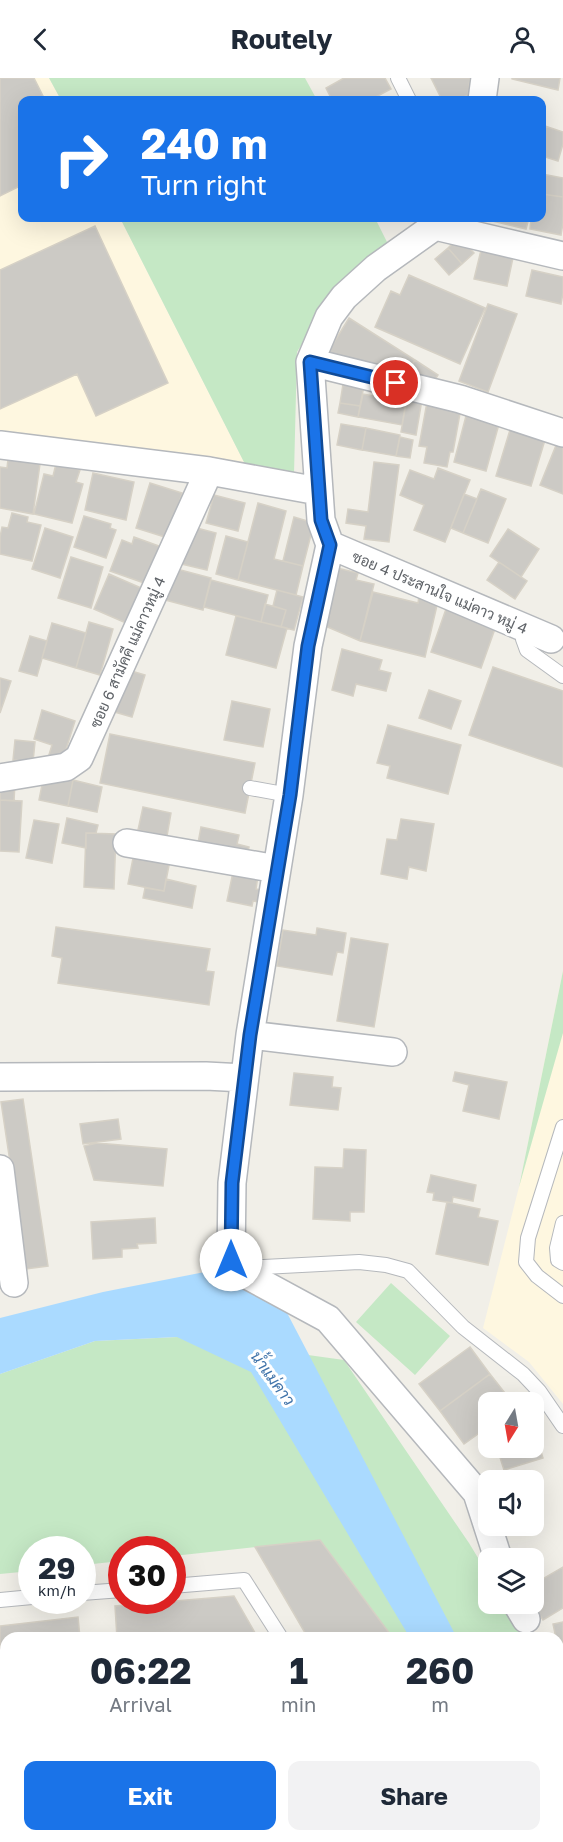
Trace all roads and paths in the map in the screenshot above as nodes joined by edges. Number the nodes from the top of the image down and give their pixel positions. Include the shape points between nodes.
1 (398, 78) edge
2 (485, 78) edge
3 (407, 96) edge
4 (483, 96) edge
5 (439, 222) edge
6 (563, 256) edge
7 (310, 362) junction
8 (563, 433) edge
9 (0, 445) edge
10 (209, 471) junction
11 (318, 491) junction
12 (330, 545) junction
13 (525, 628) junction
14 (551, 639) dead end
15 (563, 676) edge
16 (0, 778) edge
17 (250, 788) dead end
18 (290, 795) junction
19 (127, 843) dead end
20 (277, 869) junction
21 (250, 1035) junction
22 (393, 1052) dead end
23 (0, 1077) edge
24 (244, 1078) junction
25 (563, 1127) edge
26 (0, 1169) edge
27 (563, 1223) edge
28 (563, 1263) edge
29 (235, 1264) junction
30 (14, 1283) dead end
31 (563, 1296) edge
32 (563, 1426) edge
33 (495, 1548) edge
34 (186, 1585) edge
35 (18, 1598) edge
36 (0, 1600) edge
37 (277, 1632) edge

1 - 3 lane
2 - 4 street
5 - 6 street
5 - 7 street via 376,268 345,297 328,317
7 - 8 street via 460,399
7 - 11 street
9 - 10 street
10 - 11 street
10 - 16 street, ซอย 6 สามัคคี แม่คาวหมู่ 4 via 79,758 66,767
11 - 12 street via 321,520
12 - 13 street, ซอย 4 ประสานใจ แม่คาว หมู่ 4
12 - 18 street via 308,646
13 - 14 street, ซอย 4 ประสานใจ แม่คาว หมู่ 4
13 - 15 lane via 523,639 528,650
17 - 18 lane
18 - 20 street
19 - 20 street
20 - 21 street
21 - 22 street
21 - 24 street
23 - 24 street
24 - 29 street via 232,1183
25 - 31 lane via 528,1238 526,1262
26 - 30 street
27 - 28 lane via 557,1248 558,1260
29 - 32 lane via 359,1262 408,1271 463,1327 523,1374
29 - 33 street via 245,1274 328,1319 477,1493
34 - 37 lane via 244,1580
35 - 36 lane

